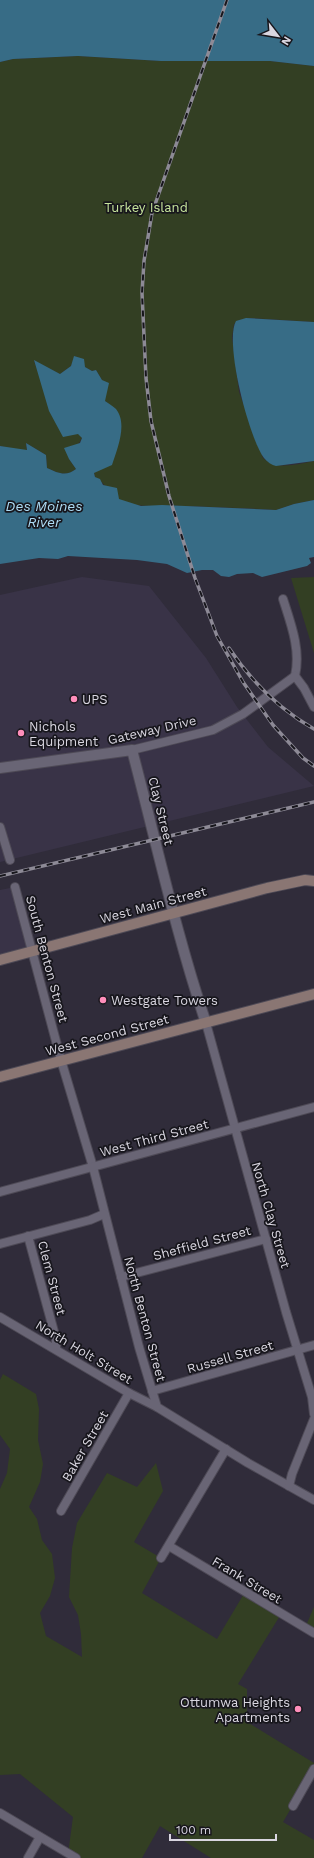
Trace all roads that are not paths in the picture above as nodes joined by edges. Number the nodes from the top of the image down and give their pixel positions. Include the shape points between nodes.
1 (283, 600) dead end
2 (295, 676) junction
3 (314, 708) edge
4 (132, 750) junction
5 (0, 768) edge
6 (0, 827) edge
7 (10, 860) dead end
8 (314, 881) edge
9 (15, 887) dead end
10 (174, 913) junction
11 (32, 951) junction
12 (0, 960) edge
13 (314, 994) edge
14 (206, 1023) junction
15 (61, 1060) junction
16 (0, 1077) edge
17 (314, 1107) edge
18 (235, 1129) junction
19 (93, 1167) junction
20 (0, 1192) edge
21 (104, 1214) junction
22 (28, 1236) junction
23 (266, 1239) junction
24 (0, 1244) edge
25 (121, 1278) junction
26 (0, 1316) edge
27 (314, 1345) edge
28 (56, 1349) junction
29 (298, 1350) junction
30 (152, 1391) junction
31 (129, 1393) junction
32 (157, 1407) junction
33 (314, 1414) edge
34 (314, 1419) edge
35 (226, 1449) junction
36 (289, 1486) junction
37 (314, 1500) edge
38 (61, 1511) dead end
39 (169, 1546) junction
40 (162, 1558) dead end
41 (314, 1633) edge
42 (314, 1769) edge
43 (293, 1806) dead end
44 (0, 1813) edge
45 (40, 1837) junction
46 (28, 1858) edge
47 (76, 1858) edge

1 - 2 street via 296,647
2 - 3 street
2 - 4 street, Gateway Drive via 243,714 213,730
4 - 5 street, Gateway Drive
4 - 10 street, Clay Street
6 - 7 street
8 - 10 main road, West Main Street via 305,880 268,888
9 - 11 street, South Benton Street
10 - 11 main road, West Main Street
10 - 14 street, Clay Street
11 - 12 main road, West Main Street
11 - 15 street, South Benton Street
13 - 14 main road, West Second Street
14 - 15 main road, West Second Street
14 - 18 street, North Clay Street
15 - 16 main road, West Second Street
15 - 19 street, North Benton Street
17 - 18 street, West Third Street
18 - 19 street, West Third Street
18 - 23 street, North Clay Street
19 - 20 street, West Third Street
19 - 21 street, North Benton Street
21 - 22 street
21 - 25 street, North Benton Street
22 - 24 street
22 - 28 street, Clem Street via 56,1339
23 - 25 street, Sheffield Street
23 - 29 street, North Clay Street
25 - 30 street, North Benton Street
26 - 28 street, North Holt Street
27 - 29 street, Russell Street
28 - 31 street, North Holt Street
29 - 30 street, Russell Street
29 - 33 street, North Clay Street via 312,1397
30 - 32 street, North Benton Street
31 - 32 street, North Holt Street
31 - 38 street, Baker Street
32 - 35 street
34 - 36 street
35 - 36 street
35 - 39 street
36 - 37 street
39 - 40 street
39 - 41 street, Frank Street
42 - 43 street
44 - 45 street
45 - 46 street
45 - 47 street

